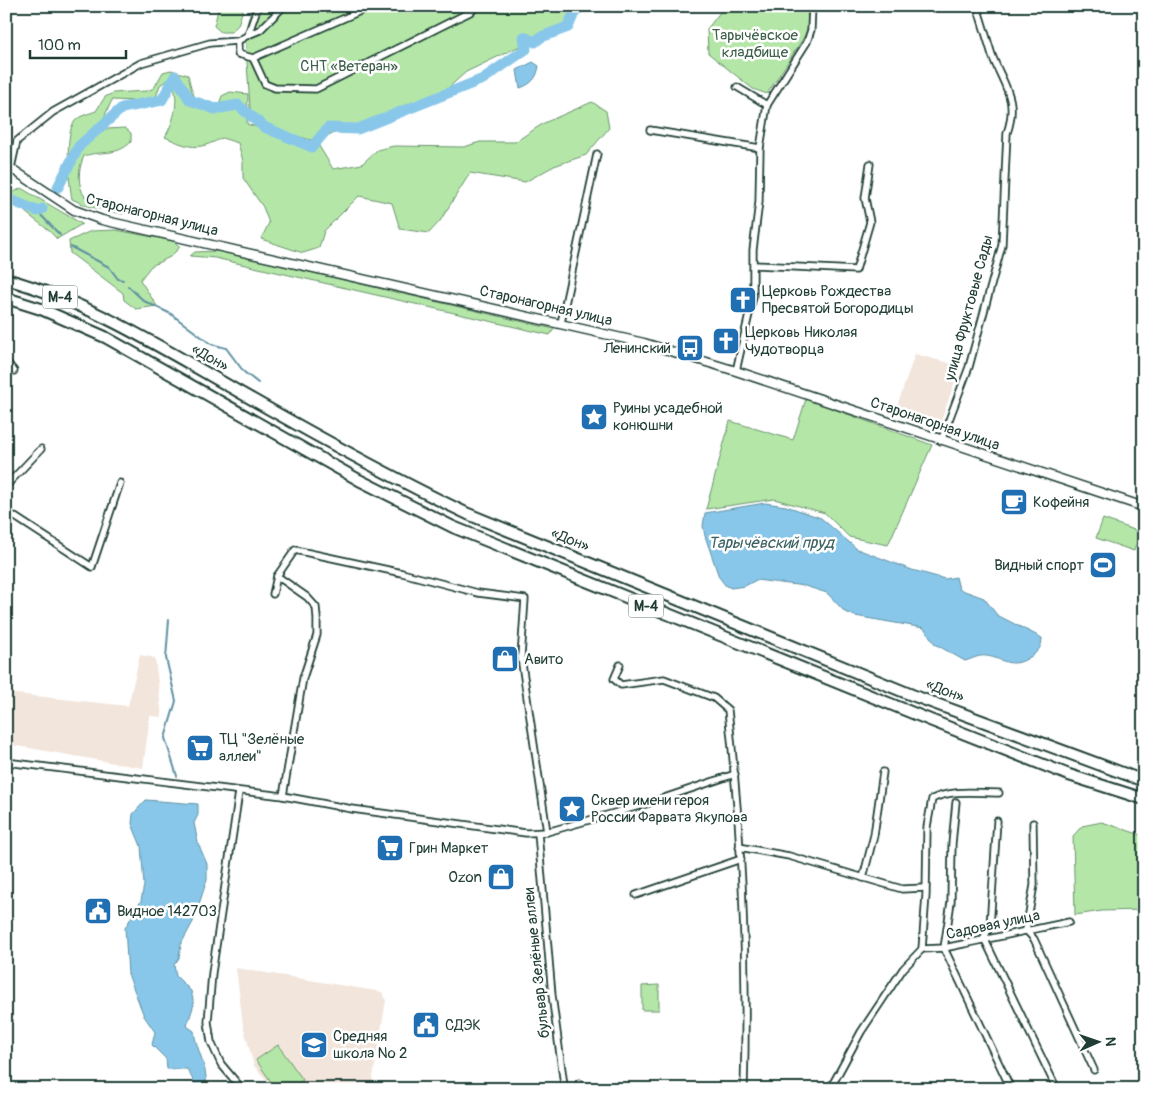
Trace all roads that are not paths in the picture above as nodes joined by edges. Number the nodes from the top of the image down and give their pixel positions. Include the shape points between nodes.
1 (258, 6) edge
2 (284, 6) edge
3 (372, 6) edge
4 (474, 6) edge
5 (812, 6) edge
6 (977, 6) edge
7 (248, 35) junction
8 (238, 41) junction
9 (253, 58) junction
10 (737, 87) dead end
11 (767, 105) junction
12 (650, 130) dead end
13 (760, 148) junction
14 (597, 154) dead end
15 (870, 164) dead end
16 (9, 166) edge
17 (754, 265) junction
18 (6, 279) edge
19 (6, 298) edge
20 (561, 323) junction
21 (6, 361) edge
22 (14, 371) dead end
23 (736, 371) junction
24 (941, 441) junction
25 (41, 449) dead end
26 (120, 483) dead end
27 (6, 486) edge
28 (1144, 507) edge
29 (6, 511) edge
30 (277, 576) junction
31 (273, 594) dead end
32 (620, 665) dead end
33 (6, 762) edge
34 (883, 772) dead end
35 (735, 774) junction
36 (1144, 781) edge
37 (239, 792) junction
38 (999, 793) dead end
39 (283, 796) junction
40 (1144, 799) edge
41 (956, 802) dead end
42 (997, 821) dead end
43 (1033, 823) dead end
44 (547, 832) junction
45 (538, 833) junction
46 (739, 847) junction
47 (741, 859) junction
48 (863, 878) junction
49 (925, 888) junction
50 (636, 896) dead end
51 (1069, 922) dead end
52 (1026, 930) junction
53 (984, 938) junction
54 (944, 948) junction
55 (922, 949) junction
56 (1094, 1070) dead end
57 (579, 1083) dead end
58 (1054, 1083) dead end
59 (242, 1089) edge
60 (561, 1089) edge
61 (586, 1089) edge
62 (744, 1089) edge
63 (830, 1089) edge
64 (1011, 1089) edge

1 - 7 street
2 - 7 street via 260,30
3 - 9 street
4 - 9 street via 472,11 316,88 275,88 265,84
5 - 11 street via 807,42
6 - 24 street, улица Фруктовые Сады via 993,57 1007,85 1012,117 1007,133 1002,246 969,367
7 - 8 street
8 - 9 street via 238,54
8 - 16 street via 210,43 142,63 61,108 16,141
10 - 11 street
11 - 13 street
12 - 13 street
13 - 17 street
14 - 20 street
15 - 17 street via 865,198 870,222 856,270
16 - 20 main road, Старонагорная улица via 74,210 107,221
17 - 23 street via 753,297
18 - 36 highway, «Дон» / М-4 via 45,291 112,319 296,425 406,485 468,514 912,695
19 - 40 highway, М-4 via 105,337 359,480 453,527 921,717 1069,775
20 - 23 main road, Старонагорная улица via 644,343
21 - 22 street
23 - 24 main road, Старонагорная улица
24 - 28 main road, Старонагорная улица
25 - 27 street
26 - 29 street via 92,567
30 - 31 street
30 - 39 street via 307,597 316,607 318,618 317,635 303,678
30 - 44 street via 294,550 478,593 525,599 521,657
32 - 35 street via 614,679 621,685 664,679 714,698 728,710
33 - 37 street
34 - 48 street via 874,835
35 - 44 street
35 - 46 street
37 - 39 street
37 - 59 street via 212,973 208,1022 211,1042 221,1064
38 - 49 street via 960,792 932,799 927,827
39 - 45 street via 352,809
41 - 54 street via 951,902
42 - 53 street via 990,926
43 - 52 street via 1034,885
44 - 45 street
45 - 60 street, бульвар Зелёные аллеи via 552,995 564,1085
46 - 47 street
46 - 48 street via 789,856
47 - 50 street
47 - 62 street via 746,955
48 - 49 street via 902,888
49 - 55 street
51 - 52 street, Садовая улица
52 - 53 street, Садовая улица
52 - 56 street via 1034,939
53 - 54 street, Садовая улица
53 - 58 street
54 - 55 street, Садовая улица
54 - 64 street
55 - 63 street via 903,969 863,1028
57 - 61 street

